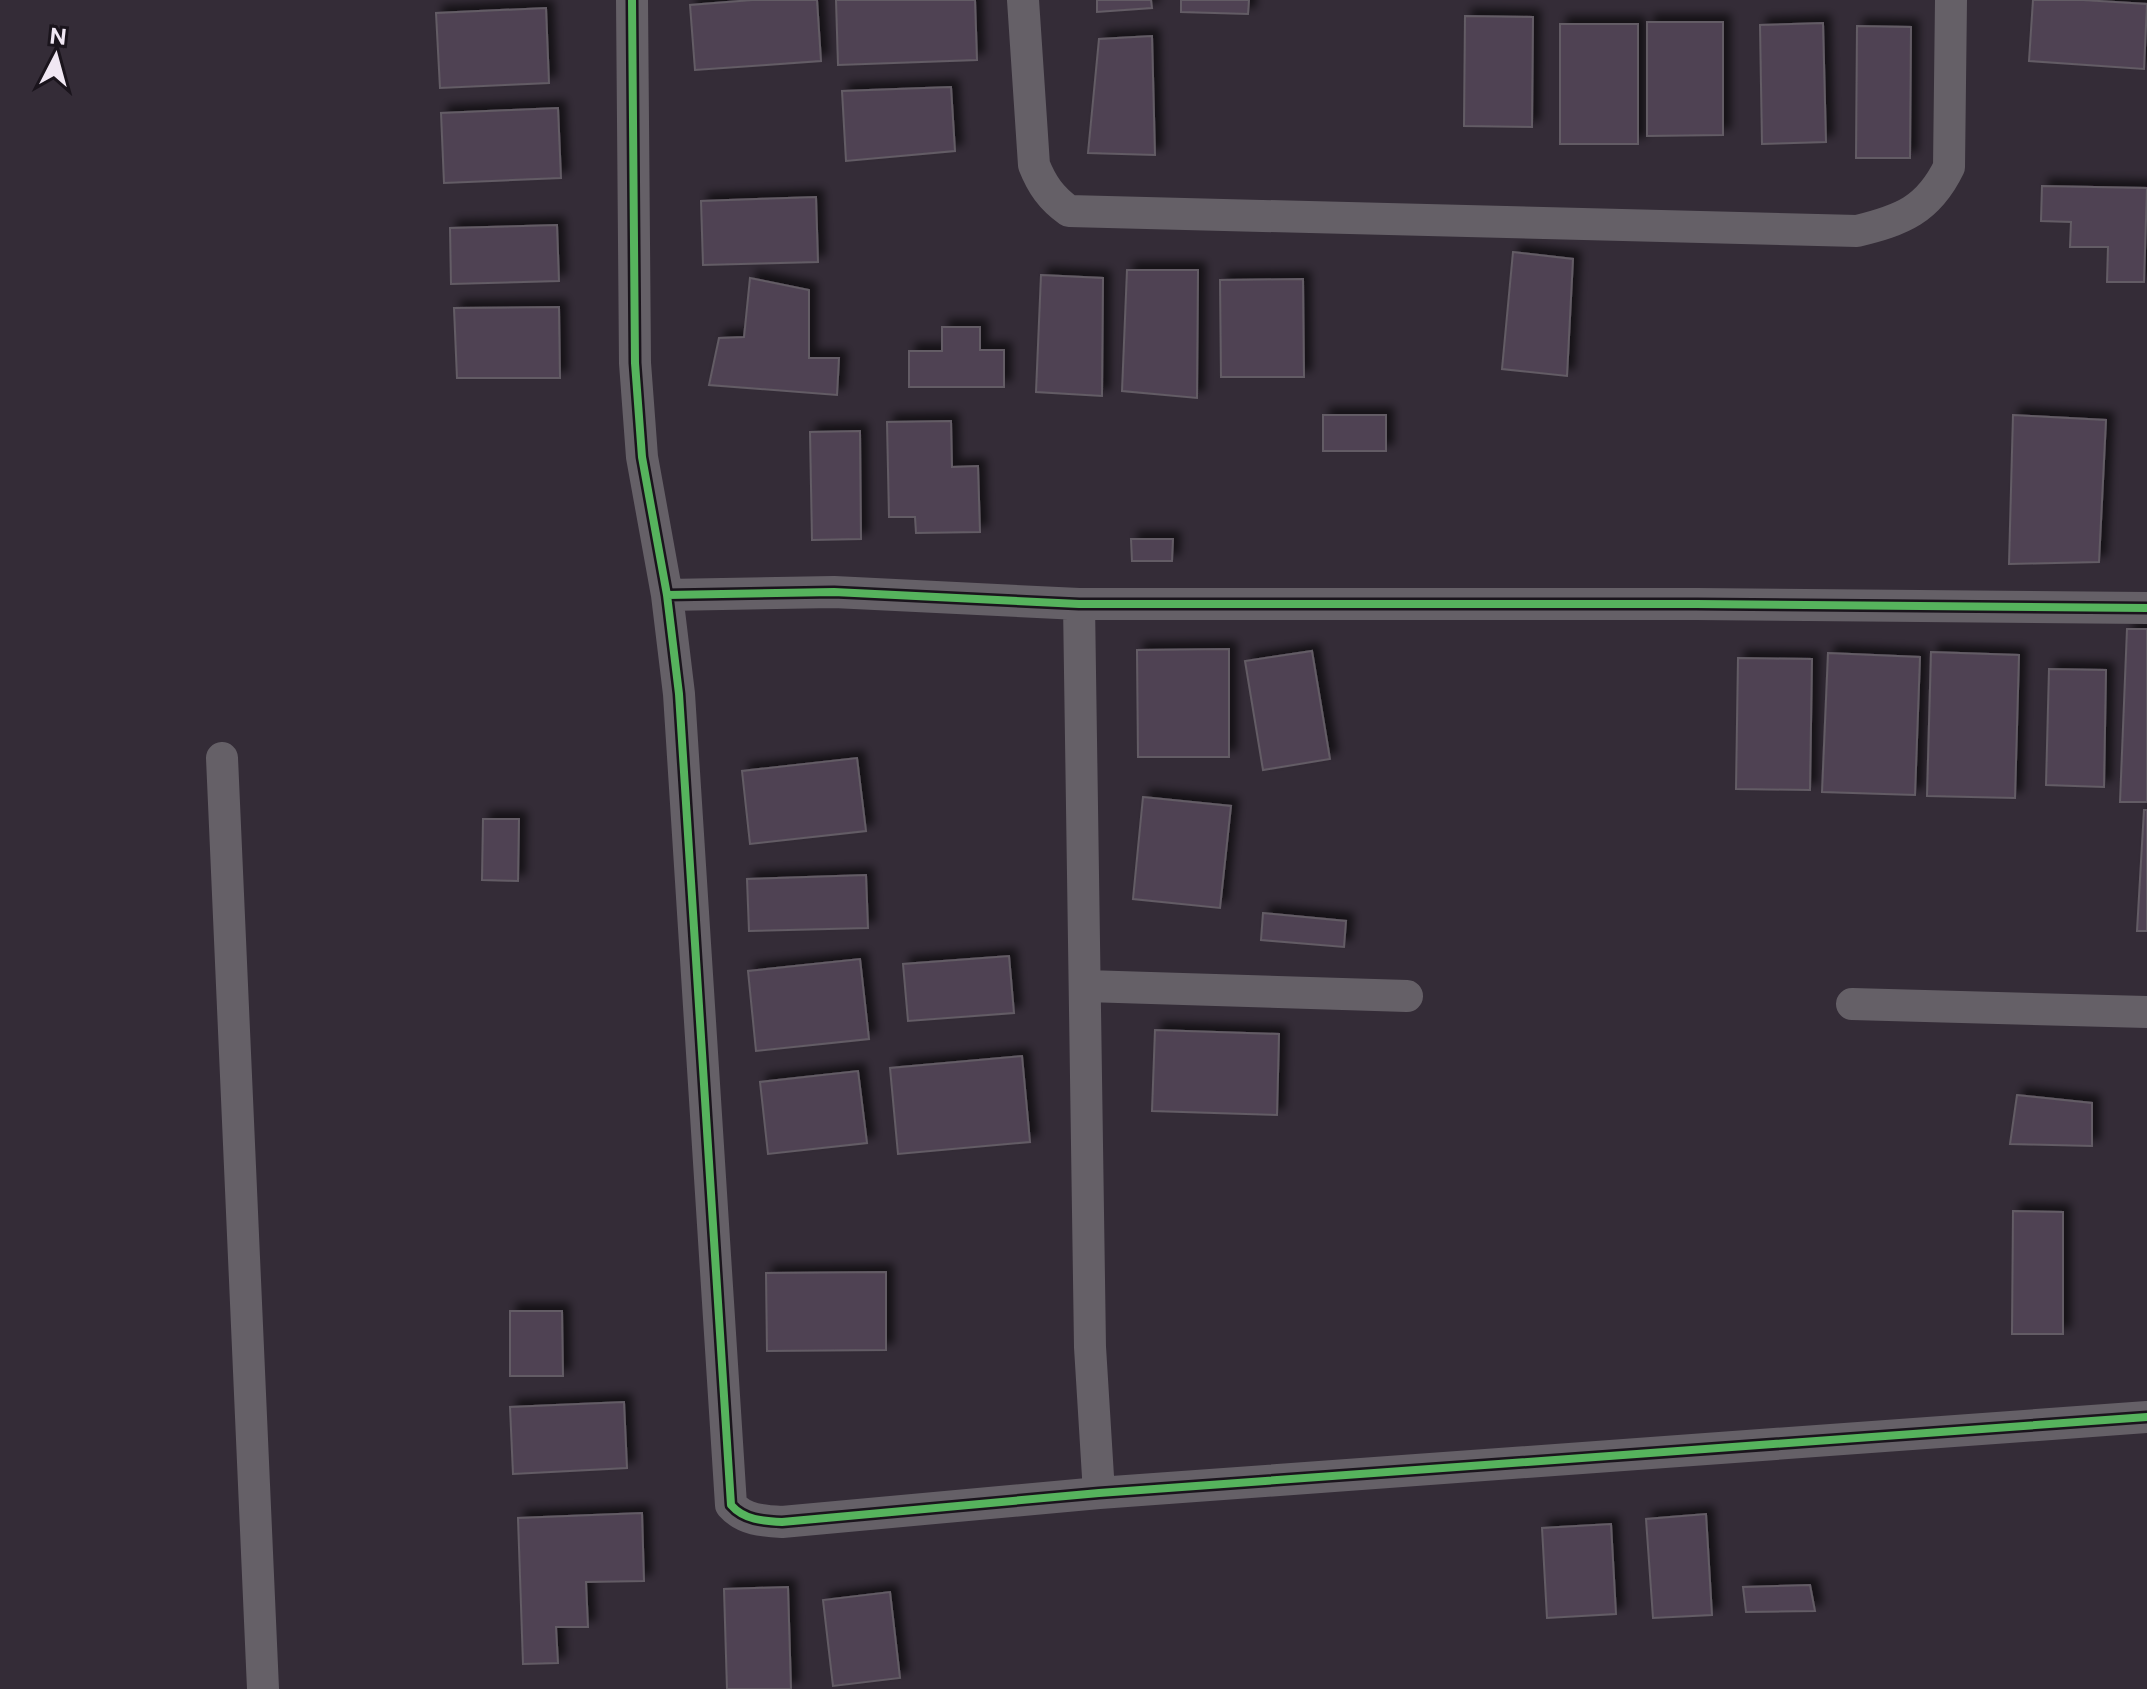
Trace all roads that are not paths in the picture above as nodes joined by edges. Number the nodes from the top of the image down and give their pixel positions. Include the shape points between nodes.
1 (632, 0) edge
2 (1023, 0) edge
3 (1951, 0) edge
4 (667, 595) junction
5 (1079, 604) junction
6 (2147, 608) edge
7 (222, 758) dead end
8 (1086, 986) junction
9 (1407, 996) dead end
10 (1852, 1004) dead end
11 (2147, 1012) edge
12 (2147, 1417) edge
13 (1099, 1493) junction
14 (263, 1689) edge

1 - 4 street via 635,363 642,457
2 - 3 street via 1034,165 1044,187 1069,211 1857,231 1911,212 1940,185 1949,167
4 - 5 street via 834,592
4 - 13 street via 679,694 731,1505 745,1516 782,1522
5 - 6 street
5 - 8 street
7 - 14 street
8 - 9 street
8 - 13 street via 1090,1347
10 - 11 street
12 - 13 street

